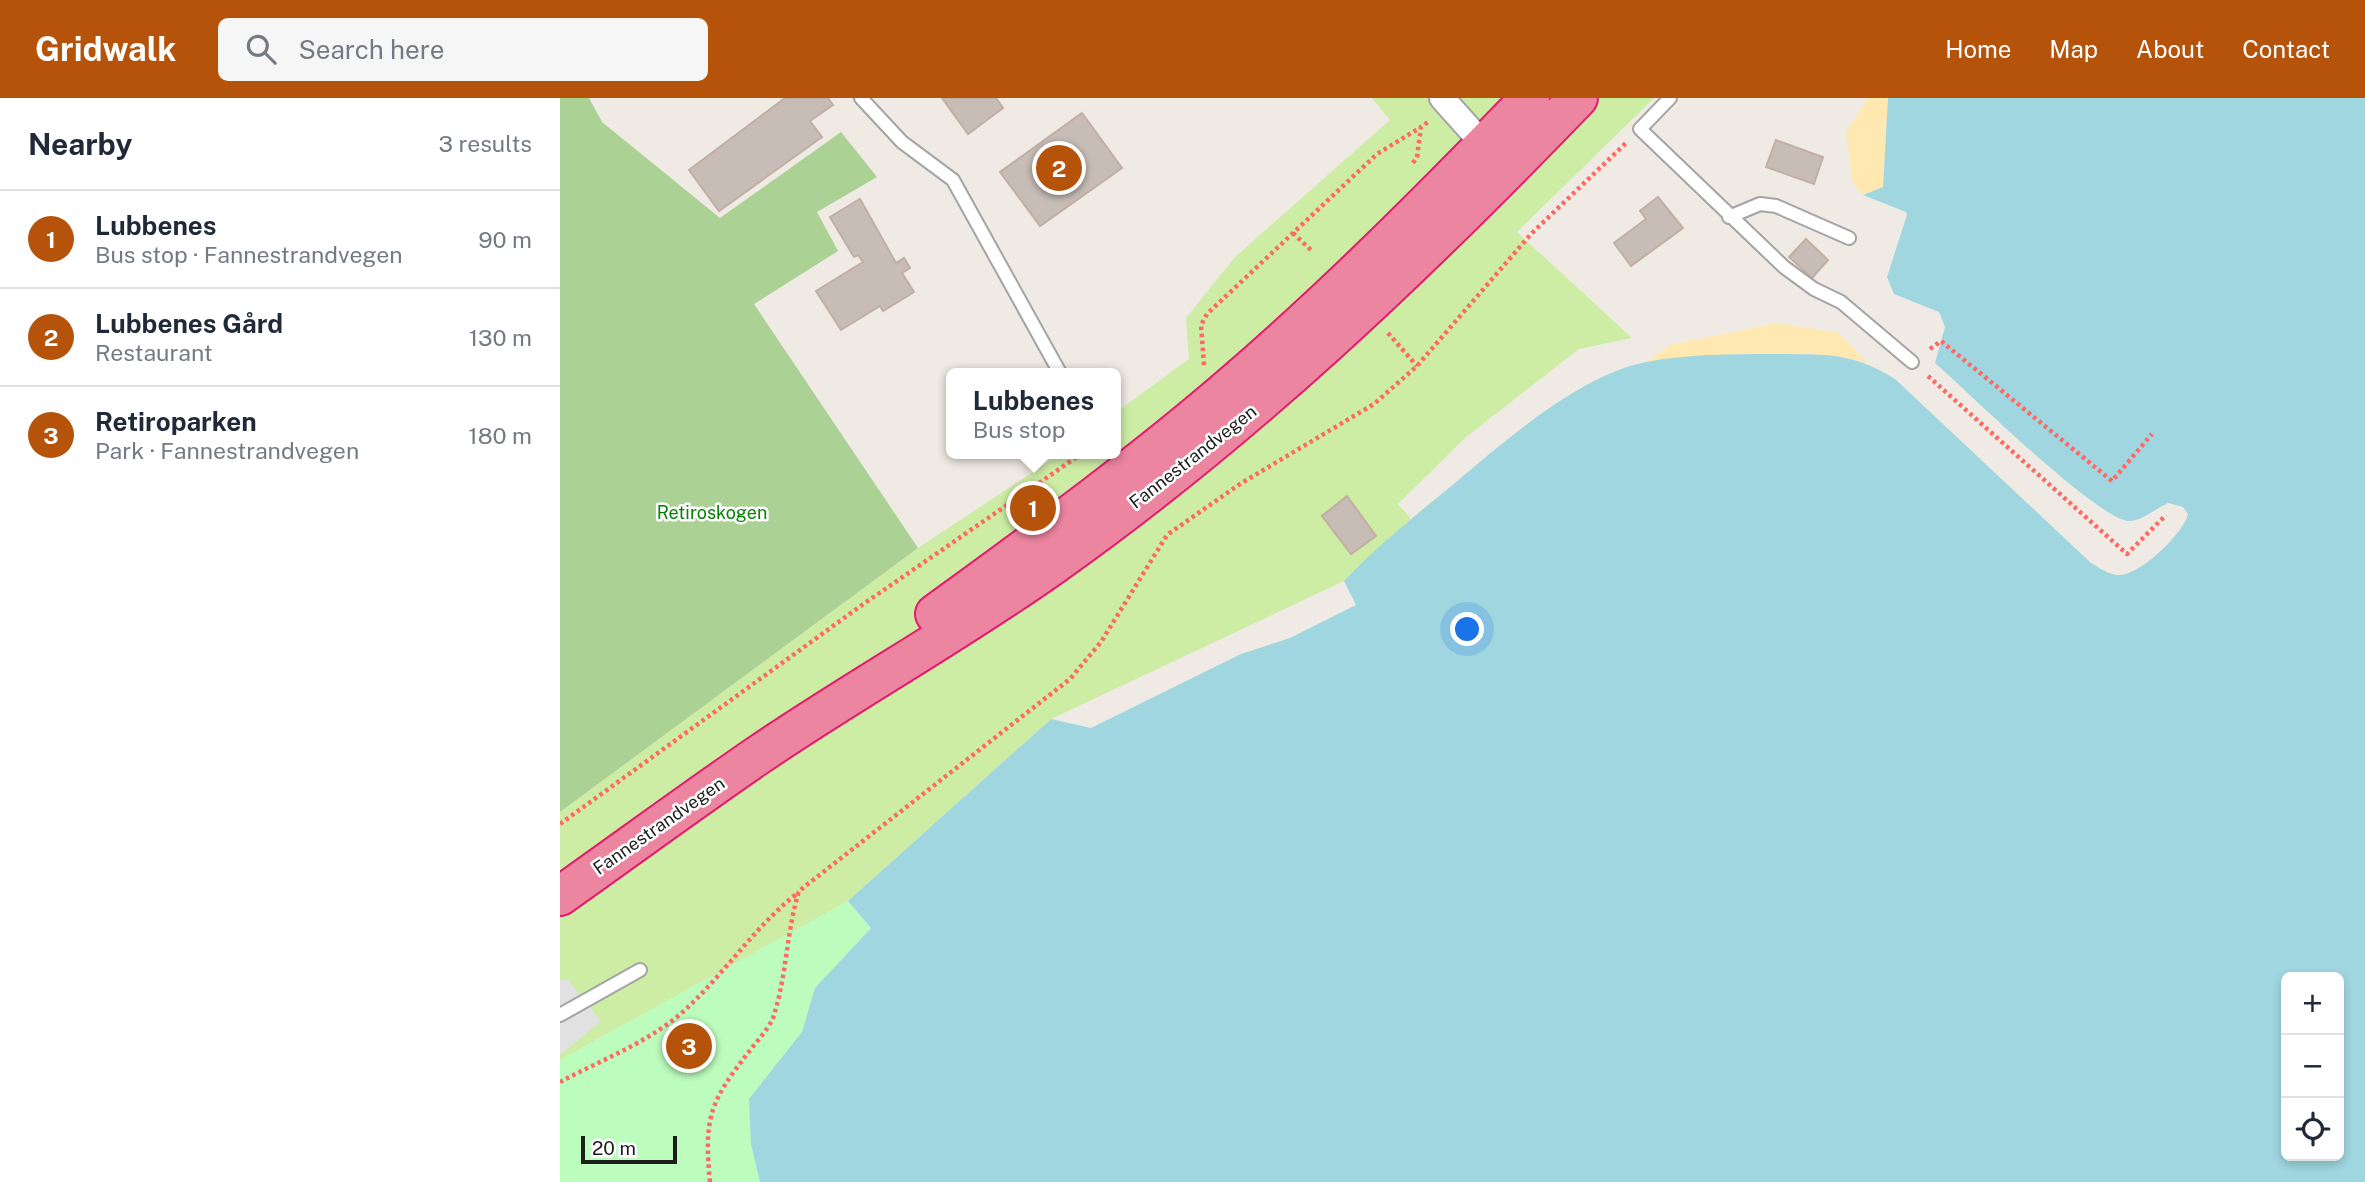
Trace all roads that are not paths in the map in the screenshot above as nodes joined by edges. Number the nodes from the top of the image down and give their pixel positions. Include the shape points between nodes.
1 (861, 98) edge
2 (1442, 98) edge
3 (1530, 98) edge
4 (1578, 98) edge
5 (1670, 98) edge
6 (1496, 158) junction
7 (1730, 217) junction
8 (1849, 238) dead end
9 (1912, 362) road end
10 (1057, 368) edge
11 (560, 896) edge
12 (640, 970) dead end
13 (560, 1015) edge

1 - 10 lane via 902,142 953,180
2 - 6 street
3 - 6 highway, Fannestrandvegen
4 - 6 highway, Fannestrandvegen
5 - 7 lane via 1640,129
6 - 11 highway, Fannestrandvegen via 1318,353 1160,485 1053,565 758,755
7 - 8 lane via 1760,204 1776,206
7 - 9 lane via 1784,267 1841,302
12 - 13 lane

